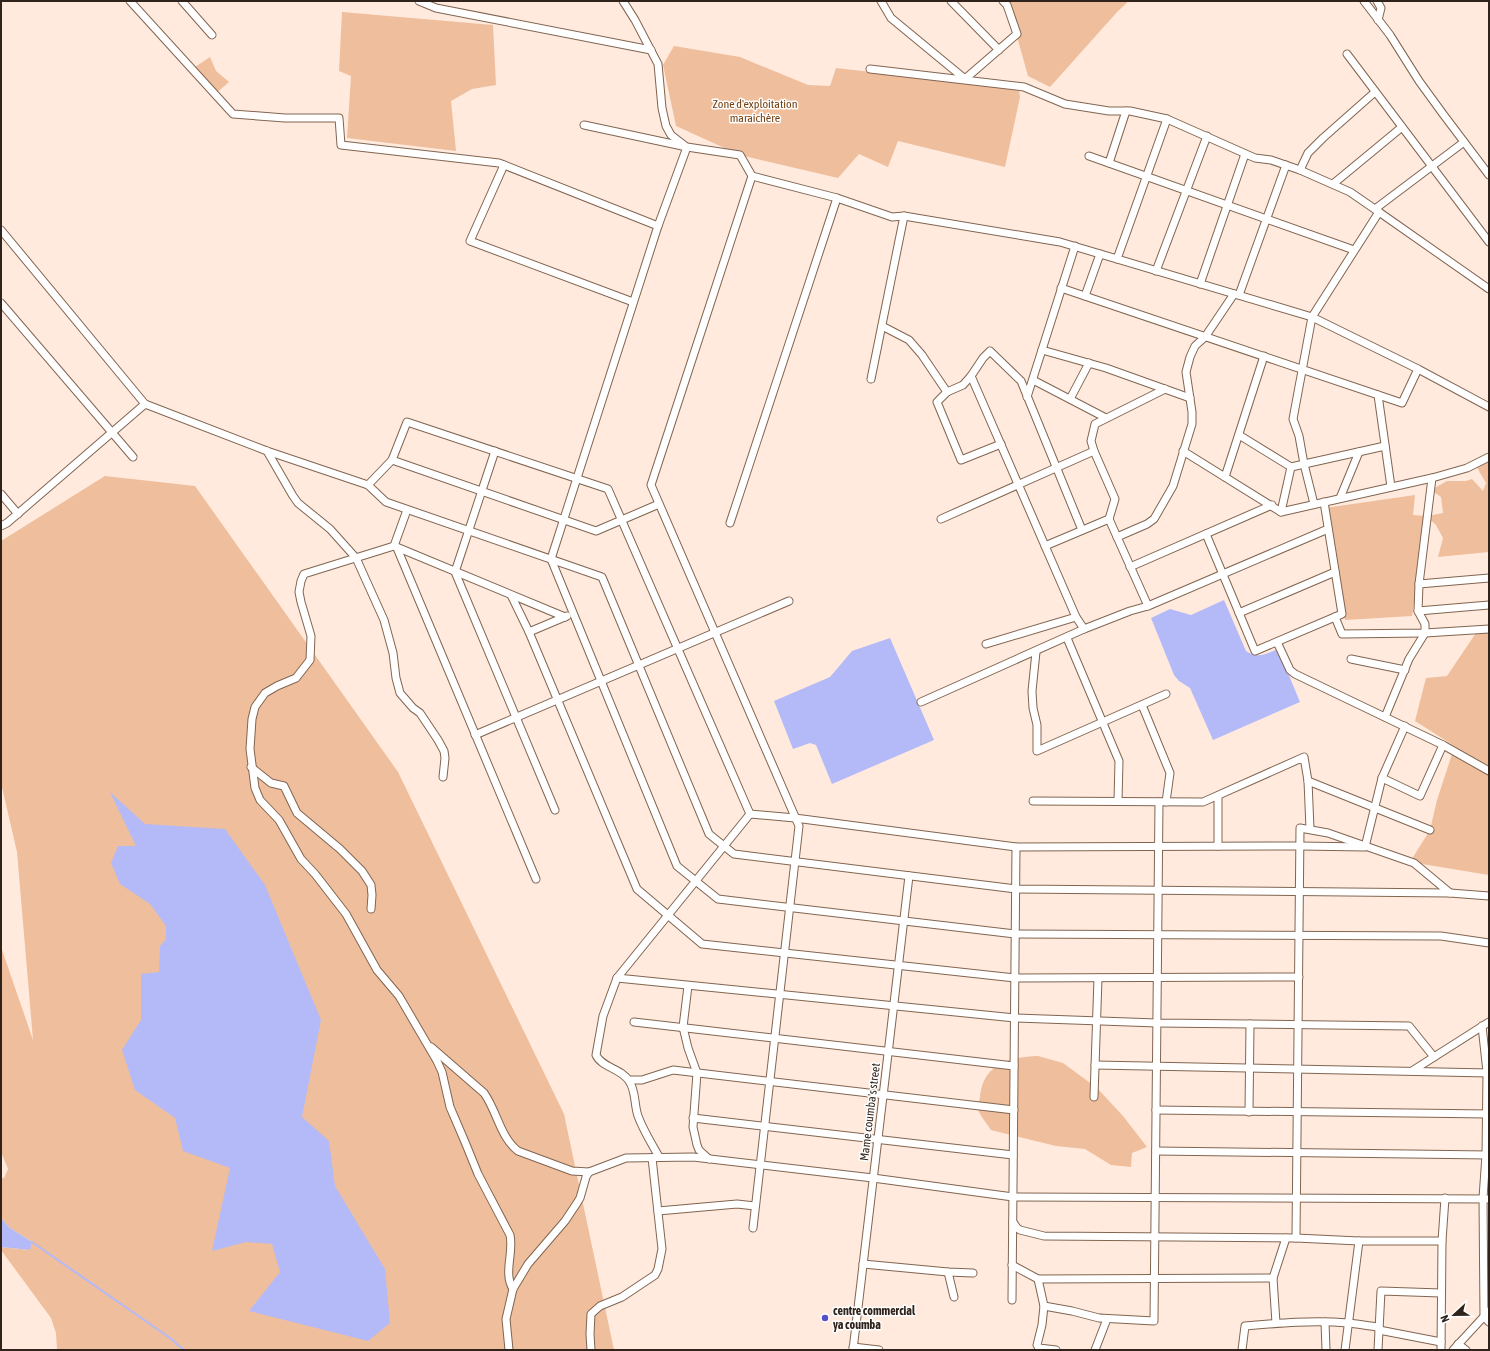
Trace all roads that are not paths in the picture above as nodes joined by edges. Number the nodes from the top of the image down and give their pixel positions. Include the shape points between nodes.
1 (130, 1) edge
2 (182, 1) edge
3 (419, 1) edge
4 (623, 1) edge
5 (881, 1) edge
6 (951, 1) edge
7 (1003, 1) edge
8 (1364, 1) edge
9 (1377, 1) edge
10 (1378, 20) junction
11 (212, 35) dead end
12 (651, 50) junction
13 (999, 50) junction
14 (1347, 54) dead end
15 (870, 69) dead end
16 (965, 79) junction
17 (1375, 92) junction
18 (1126, 111) junction
19 (1167, 119) junction
20 (584, 125) dead end
21 (1402, 127) junction
22 (1207, 136) junction
23 (1464, 142) junction
24 (687, 147) junction
25 (1244, 154) junction
26 (1089, 156) dead end
27 (1109, 163) junction
28 (504, 165) junction
29 (1286, 165) junction
30 (1432, 166) junction
31 (1300, 170) junction
32 (1489, 175) edge
33 (752, 176) junction
34 (1147, 176) junction
35 (1333, 184) junction
36 (1186, 190) junction
37 (837, 198) junction
38 (1227, 205) junction
39 (1377, 210) junction
40 (904, 216) junction
41 (1266, 219) junction
42 (658, 226) junction
43 (1, 230) edge
44 (1489, 242) edge
45 (1075, 246) junction
46 (1354, 250) junction
47 (1100, 254) junction
48 (1118, 259) junction
49 (1156, 271) junction
50 (1200, 284) junction
51 (1062, 288) junction
52 (1489, 289) edge
53 (1236, 295) junction
54 (1086, 296) junction
55 (633, 302) junction
56 (1, 303) edge
57 (1312, 317) junction
58 (882, 326) junction
59 (1205, 337) junction
60 (1042, 350) junction
61 (1264, 356) junction
62 (1089, 363) junction
63 (1302, 369) junction
64 (1418, 369) junction
65 (971, 376) junction
66 (871, 379) dead end
67 (1033, 380) junction
68 (1165, 389) junction
69 (947, 392) junction
70 (1378, 395) junction
71 (1027, 398) junction
72 (1190, 398) junction
73 (1070, 399) junction
74 (145, 404) junction
75 (1489, 408) edge
76 (1106, 418) junction
77 (112, 433) junction
78 (1239, 435) junction
79 (1001, 444) junction
80 (1385, 446) junction
81 (267, 451) junction
82 (495, 451) junction
83 (1094, 451) junction
84 (1183, 451) junction
85 (1359, 452) junction
86 (133, 457) dead end
87 (1489, 457) edge
88 (392, 460) junction
89 (1304, 464) junction
90 (1291, 467) junction
91 (1057, 468) junction
92 (1225, 477) junction
93 (577, 478) junction
94 (1432, 478) junction
95 (368, 485) junction
96 (1018, 485) junction
97 (1391, 487) junction
98 (482, 491) junction
99 (1, 494) edge
100 (1340, 498) junction
101 (1324, 502) junction
102 (659, 504) junction
103 (1314, 504) junction
104 (1272, 505) junction
105 (407, 510) junction
106 (1281, 512) junction
107 (18, 514) junction
108 (941, 519) dead end
109 (1109, 519) junction
110 (563, 520) junction
111 (621, 520) junction
112 (730, 523) dead end
113 (1, 526) edge
114 (1082, 530) junction
115 (1328, 530) junction
116 (469, 531) junction
117 (1206, 534) junction
118 (1117, 537) junction
119 (1045, 546) junction
120 (396, 547) junction
121 (356, 558) junction
122 (551, 559) junction
123 (1130, 567) junction
124 (455, 572) junction
125 (1335, 572) junction
126 (1223, 574) junction
127 (1489, 578) edge
128 (1419, 584) junction
129 (511, 595) junction
130 (789, 601) dead end
131 (1148, 606) junction
132 (1489, 606) edge
133 (1418, 611) junction
134 (1239, 613) junction
135 (573, 614) junction
136 (565, 617) junction
137 (1076, 617) junction
138 (1335, 617) junction
139 (1084, 629) junction
140 (1489, 629) edge
141 (528, 632) junction
142 (715, 632) junction
143 (1425, 633) junction
144 (1067, 638) junction
145 (1276, 642) junction
146 (986, 644) dead end
147 (677, 648) junction
148 (1036, 652) junction
149 (1351, 658) dead end
150 (639, 665) junction
151 (1405, 670) junction
152 (601, 681) junction
153 (1166, 694) dead end
154 (557, 700) junction
155 (921, 702) dead end
156 (1142, 705) junction
157 (516, 717) junction
158 (1385, 717) junction
159 (1103, 722) junction
160 (1405, 726) junction
161 (475, 734) junction
162 (1443, 745) junction
163 (251, 767) junction
164 (1489, 771) edge
165 (444, 777) dead end
166 (1382, 778) junction
167 (1308, 781) junction
168 (1218, 796) junction
169 (1033, 801) dead end
170 (1118, 801) junction
171 (1162, 802) junction
172 (1376, 808) junction
173 (555, 810) dead end
174 (750, 814) junction
175 (796, 818) junction
176 (1310, 830) junction
177 (1430, 830) dead end
178 (724, 846) junction
179 (1158, 846) junction
180 (1218, 846) junction
181 (1300, 846) junction
182 (1016, 847) junction
183 (1365, 847) junction
184 (795, 862) junction
185 (909, 876) junction
186 (536, 879) dead end
187 (696, 881) junction
188 (1016, 889) junction
189 (1158, 890) junction
190 (1300, 891) junction
191 (1450, 892) junction
192 (1489, 896) edge
193 (790, 908) junction
194 (371, 910) dead end
195 (668, 915) junction
196 (903, 921) junction
197 (1015, 934) junction
198 (1157, 934) junction
199 (1299, 935) junction
200 (1489, 943) edge
201 (784, 953) junction
202 (898, 965) junction
203 (1299, 977) junction
204 (617, 978) junction
205 (1015, 978) junction
206 (1098, 978) junction
207 (1157, 978) junction
208 (688, 986) junction
209 (779, 995) junction
210 (893, 1006) junction
211 (1015, 1018) junction
212 (1096, 1021) junction
213 (634, 1022) dead end
214 (1157, 1023) junction
215 (1250, 1024) junction
216 (1487, 1024) edge
217 (1298, 1025) junction
218 (684, 1027) junction
219 (775, 1038) junction
220 (427, 1043) junction
221 (888, 1051) junction
222 (1434, 1057) junction
223 (1095, 1065) junction
224 (1014, 1066) junction
225 (1156, 1066) junction
226 (1249, 1068) junction
227 (1298, 1069) junction
228 (1412, 1071) junction
229 (697, 1073) junction
230 (1488, 1073) edge
231 (629, 1080) junction
232 (770, 1082) junction
233 (883, 1095) junction
234 (1094, 1097) dead end
235 (1014, 1110) junction
236 (1156, 1110) junction
237 (1298, 1111) junction
238 (1249, 1112) junction
239 (1488, 1114) edge
240 (693, 1118) junction
241 (764, 1126) junction
242 (878, 1139) junction
243 (1156, 1151) junction
244 (1297, 1152) junction
245 (1013, 1155) junction
246 (1487, 1155) edge
247 (655, 1158) junction
248 (709, 1159) junction
249 (760, 1165) junction
250 (589, 1172) junction
251 (873, 1178) junction
252 (1013, 1197) junction
253 (1155, 1197) junction
254 (1297, 1198) junction
255 (1445, 1198) junction
256 (1486, 1199) edge
257 (755, 1206) junction
258 (658, 1211) junction
259 (1013, 1222) junction
260 (753, 1228) dead end
261 (1155, 1237) junction
262 (1286, 1238) junction
263 (1296, 1238) junction
264 (1359, 1241) junction
265 (1442, 1241) junction
266 (863, 1264) junction
267 (1012, 1265) junction
268 (948, 1272) junction
269 (973, 1273) dead end
270 (1155, 1278) junction
271 (1273, 1278) junction
272 (1038, 1279) junction
273 (513, 1289) junction
274 (1441, 1293) junction
275 (954, 1297) dead end
276 (1012, 1300) dead end
277 (1044, 1306) junction
278 (1487, 1316) edge
279 (1107, 1319) junction
280 (1325, 1322) junction
281 (1276, 1323) junction
282 (1348, 1323) junction
283 (1379, 1329) junction
284 (1441, 1342) junction
285 (1458, 1344) junction
286 (853, 1348) edge
287 (509, 1350) edge
288 (591, 1350) edge
289 (879, 1350) edge
290 (1056, 1350) edge
291 (1095, 1350) edge
292 (1242, 1350) edge
293 (1326, 1350) edge
294 (1345, 1350) edge
295 (1378, 1350) edge
296 (1440, 1350) edge
297 (1452, 1350) edge
298 (1466, 1350) edge

1 - 28 street via 233,114 285,118 339,118 341,145
2 - 11 street
3 - 12 street via 436,8
4 - 12 street
5 - 16 street via 891,18
6 - 13 street
7 - 13 street via 1007,5 1017,34
8 - 10 street
9 - 10 street via 1381,8
10 - 23 street
12 - 24 street via 658,64 666,126 671,135
13 - 16 street
14 - 17 street
15 - 16 street
16 - 18 street via 1024,86 1065,104
17 - 21 street
17 - 31 street via 1308,153
18 - 19 street
18 - 27 street
19 - 22 street
19 - 34 street
20 - 24 street
21 - 30 street
21 - 35 street
22 - 25 street
22 - 36 street
23 - 30 street
23 - 32 street
24 - 33 street via 740,155
24 - 42 street
25 - 29 street
25 - 38 street
26 - 27 street
27 - 34 street
28 - 42 street
28 - 55 street via 470,241
29 - 31 street
29 - 41 street
30 - 39 street
30 - 44 street
31 - 35 street
33 - 37 street
33 - 102 street via 651,485
34 - 36 street
34 - 48 street
35 - 39 street
36 - 38 street
36 - 49 street
37 - 40 street via 892,217
37 - 112 street
38 - 41 street
38 - 50 street
39 - 46 street
39 - 52 street
40 - 45 street
40 - 58 street
41 - 46 street
41 - 53 street
42 - 55 street
43 - 74 street
45 - 47 street
45 - 51 street
46 - 57 street
47 - 48 street
47 - 54 street
48 - 49 street
49 - 50 street
50 - 53 street
51 - 54 street
51 - 60 street
53 - 57 street
53 - 59 street
54 - 59 street
55 - 93 street
56 - 77 street
57 - 63 street
57 - 64 street
58 - 66 street
58 - 69 street via 909,340
59 - 61 street
59 - 72 street via 1195,346 1186,372
60 - 62 street
60 - 67 street
61 - 63 street
61 - 78 street
62 - 68 street
62 - 73 street
63 - 70 street
63 - 89 street via 1293,419
64 - 70 street via 1402,403
64 - 75 street
65 - 69 street via 963,385
65 - 71 street via 990,351 1020,381
65 - 79 street
67 - 71 street
67 - 73 street
68 - 72 street
68 - 76 street
69 - 79 street via 937,402 961,460
70 - 80 street
71 - 91 street
72 - 84 street via 1192,424
73 - 76 street
74 - 77 street
74 - 81 street
76 - 83 street via 1095,424 1091,441
77 - 86 street
77 - 107 street
78 - 90 street
78 - 92 street
79 - 96 street
80 - 85 street
80 - 97 street
81 - 95 street
81 - 121 street via 298,503 330,529
82 - 88 street via 407,422
82 - 93 street
82 - 98 street
83 - 91 street
83 - 109 street via 1115,499
84 - 92 street
84 - 118 street via 1173,486 1154,519
85 - 89 street
85 - 100 street
87 - 94 street via 1467,468
88 - 95 street
88 - 98 street
89 - 90 street
89 - 103 street
90 - 106 street
91 - 96 street
91 - 114 street
92 - 104 street
93 - 110 street
93 - 111 street via 608,489
94 - 97 street
94 - 128 street
95 - 105 street via 386,502
96 - 108 street
96 - 119 street
97 - 100 street
98 - 110 street
98 - 116 street
99 - 107 street
100 - 101 street
101 - 103 street
101 - 115 street
102 - 111 street
102 - 142 street
103 - 106 street
104 - 106 street
104 - 117 street
105 - 116 street
105 - 120 street
107 - 113 street
109 - 114 street
109 - 118 street
110 - 111 street via 596,531
110 - 122 street
111 - 147 street
114 - 119 street
115 - 125 street
115 - 126 street
116 - 122 street
116 - 124 street
117 - 123 street
117 - 126 street
118 - 123 street
119 - 137 street
120 - 121 street
120 - 124 street
120 - 161 street
121 - 163 street via 304,574 299,592 311,636 310,660 296,678 268,690 257,702 252,719
121 - 165 street via 384,620 394,654 400,693 420,714 444,751
122 - 135 street
122 - 150 street via 602,576
123 - 131 street
124 - 129 street
124 - 157 street
125 - 134 street
125 - 138 street via 1342,614
126 - 131 street
126 - 134 street
127 - 128 street
128 - 133 street
129 - 136 street
129 - 141 street
130 - 142 street
131 - 139 street
132 - 133 street
133 - 143 street
134 - 145 street via 1255,651
135 - 136 street
135 - 152 street
136 - 141 street
137 - 139 street
137 - 146 street
138 - 143 street via 1342,634
138 - 145 street
139 - 144 street
140 - 143 street
141 - 154 street
142 - 147 street
142 - 175 street
143 - 151 street
144 - 148 street
144 - 159 street
145 - 158 street via 1294,674
147 - 150 street
147 - 174 street
148 - 155 street
148 - 159 street via 1032,691 1037,725 1037,752
149 - 151 street
150 - 152 street
150 - 178 street via 710,834
151 - 158 street
152 - 154 street
152 - 187 street via 677,866
153 - 156 street
154 - 157 street
154 - 195 street via 637,889
156 - 159 street
156 - 171 street via 1170,773
157 - 161 street
157 - 173 street
158 - 160 street
159 - 170 street via 1119,760
160 - 162 street
160 - 166 street
161 - 186 street
162 - 164 street
162 - 166 street via 1420,796
163 - 194 street via 271,782 284,786 297,813 362,871 371,885
163 - 220 street via 254,788 260,800 279,820 301,859 346,914 377,970 399,996
166 - 172 street
167 - 168 street via 1304,757
167 - 172 street
167 - 176 street
168 - 171 street via 1203,802
168 - 180 street
169 - 170 street
170 - 171 street
171 - 179 street
172 - 177 street
172 - 183 street
174 - 175 street
174 - 178 street
175 - 182 street
175 - 184 street via 799,826
176 - 181 street via 1300,828
176 - 183 street via 1328,833
178 - 184 street via 734,854
178 - 187 street
179 - 180 street
179 - 182 street
179 - 189 street
180 - 181 street
181 - 183 street
181 - 190 street
182 - 188 street
183 - 191 street via 1414,863
184 - 185 street
184 - 193 street
185 - 188 street
185 - 196 street, Mame coumba's street
187 - 193 street via 718,900
187 - 195 street
188 - 189 street
188 - 197 street
189 - 190 street
189 - 198 street
190 - 191 street
190 - 199 street
191 - 192 street
193 - 196 street
193 - 201 street
195 - 201 street via 702,944
195 - 204 street
196 - 197 street
196 - 202 street, Mame coumba's street
197 - 198 street
197 - 205 street
198 - 199 street
198 - 207 street
199 - 200 street via 1441,936
199 - 203 street
201 - 202 street
201 - 209 street
202 - 205 street
202 - 210 street, Mame coumba's street
203 - 207 street
203 - 217 street
204 - 208 street
204 - 231 street via 603,1016 596,1055
205 - 206 street
205 - 211 street
206 - 207 street
206 - 212 street
207 - 214 street
208 - 209 street
208 - 218 street
209 - 210 street
209 - 219 street
210 - 211 street
210 - 221 street, Mame coumba's street
211 - 212 street
211 - 224 street
212 - 214 street
212 - 223 street
213 - 218 street
214 - 215 street
214 - 225 street
215 - 217 street
215 - 226 street
216 - 222 street
216 - 230 street
217 - 222 street via 1409,1026
217 - 227 street
218 - 219 street
218 - 229 street
219 - 221 street
219 - 232 street
220 - 250 street via 484,1093 513,1148 525,1155 572,1171
220 - 273 street via 440,1066 450,1107 473,1161 510,1235 508,1275
221 - 224 street
221 - 233 street, Mame coumba's street
222 - 228 street
223 - 225 street
223 - 234 street
224 - 235 street
225 - 226 street
225 - 236 street
226 - 227 street
226 - 238 street
227 - 228 street
227 - 237 street
228 - 230 street
229 - 231 street via 669,1070 642,1080
229 - 232 street
229 - 240 street
230 - 239 street
231 - 247 street via 638,1116
232 - 233 street
232 - 241 street
233 - 235 street
233 - 242 street, Mame coumba's street
235 - 245 street
236 - 238 street
236 - 243 street
237 - 238 street
237 - 239 street
237 - 244 street
239 - 246 street
240 - 241 street
240 - 248 street via 697,1145
241 - 242 street
241 - 249 street
242 - 245 street
242 - 251 street, Mame coumba's street
243 - 244 street
243 - 253 street
244 - 246 street
244 - 254 street
245 - 252 street
246 - 256 street
247 - 248 street
247 - 250 street via 622,1158
247 - 258 street
248 - 249 street
249 - 251 street
249 - 257 street
250 - 273 street via 577,1203 528,1264
251 - 252 street
251 - 266 street, Mame coumba's street
252 - 253 street
252 - 259 street
253 - 254 street
253 - 261 street
254 - 255 street
254 - 263 street
255 - 256 street
255 - 265 street
256 - 278 street
257 - 258 street via 737,1204
257 - 260 street
258 - 288 street via 662,1249 655,1275 627,1294 600,1306 591,1314
259 - 261 street via 1020,1230 1040,1236
259 - 267 street
261 - 262 street
261 - 270 street
262 - 263 street
262 - 271 street
263 - 264 street
264 - 265 street
264 - 282 street
265 - 274 street
266 - 268 street
266 - 286 street, Mame coumba's street
267 - 272 street
267 - 276 street
268 - 269 street
268 - 275 street
270 - 271 street
270 - 272 street
270 - 279 street via 1154,1321
271 - 281 street
272 - 277 street
273 - 287 street via 506,1318
274 - 283 street via 1381,1291
274 - 284 street
277 - 279 street
277 - 290 street via 1036,1345 1039,1348
278 - 285 street
279 - 291 street
280 - 281 street
280 - 282 street
280 - 293 street
281 - 292 street via 1245,1326
282 - 283 street
282 - 294 street
283 - 284 street
283 - 295 street
284 - 296 street
285 - 297 street
285 - 298 street
286 - 289 street

